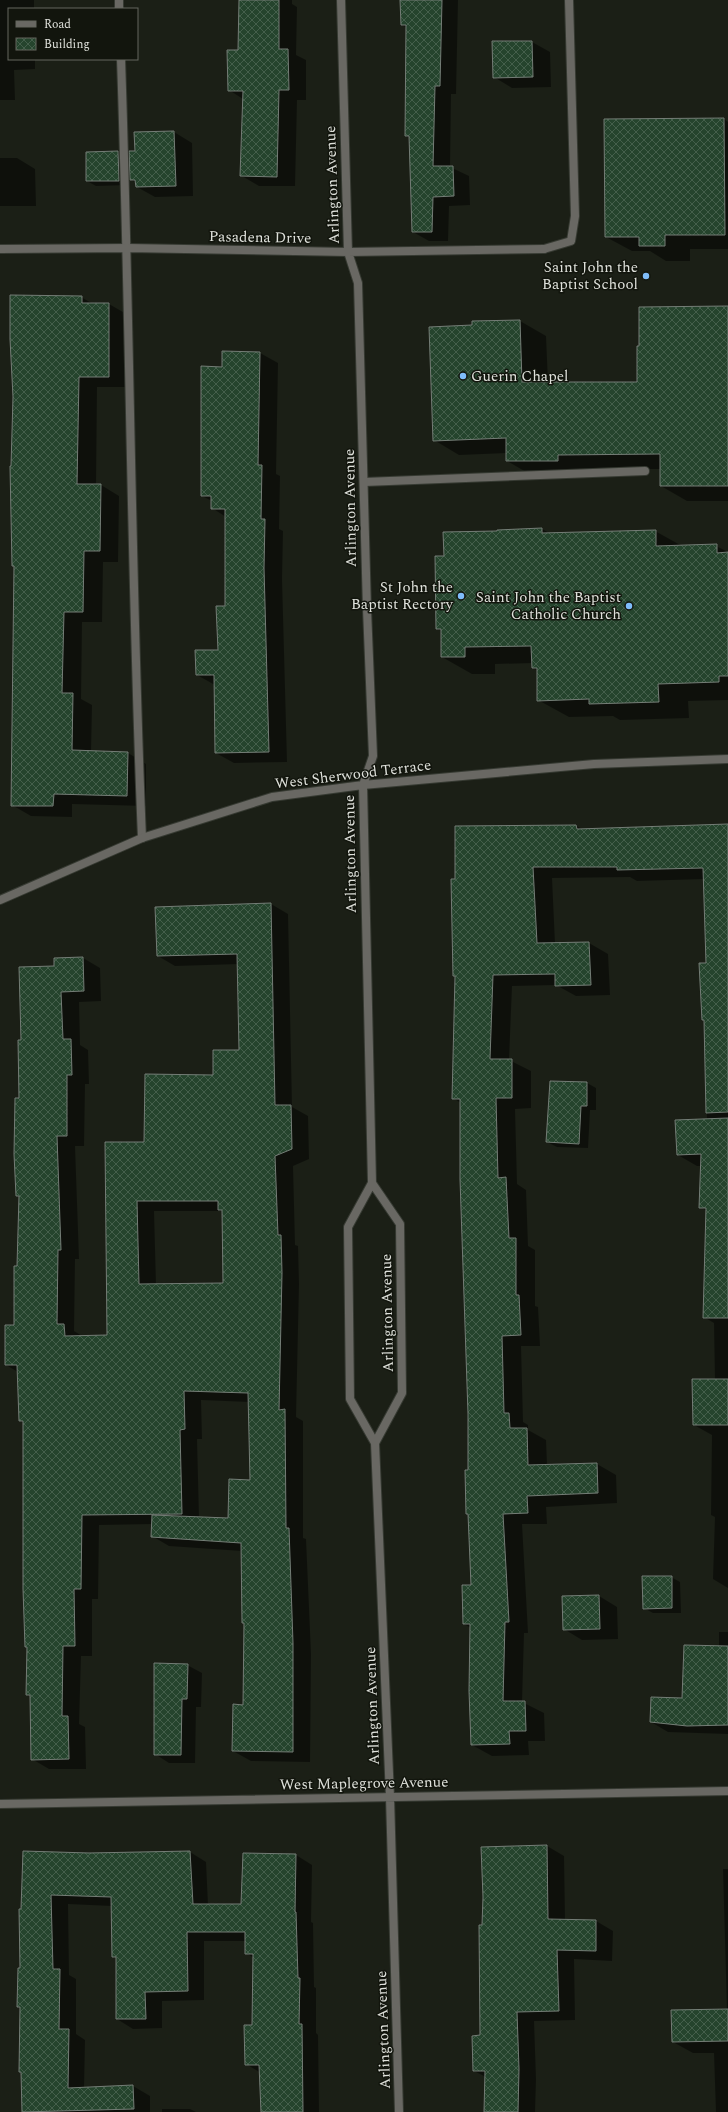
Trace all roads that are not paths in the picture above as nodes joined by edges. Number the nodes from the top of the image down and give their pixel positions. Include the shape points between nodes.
1 (341, 0) edge
2 (569, 0) edge
3 (121, 60) edge
4 (128, 248) junction
5 (0, 249) edge
6 (348, 252) junction
7 (645, 471) dead end
8 (364, 482) junction
9 (728, 759) edge
10 (362, 785) junction
11 (142, 838) junction
12 (0, 900) edge
13 (372, 1182) junction
14 (375, 1443) junction
15 (728, 1790) edge
16 (390, 1797) junction
17 (0, 1804) edge
18 (399, 2112) edge

1 - 6 street, Arlington Avenue
2 - 6 street, Pasadena Drive via 574,216 571,241 544,249
3 - 4 street
4 - 5 street, Pasadena Drive
4 - 6 street, Pasadena Drive
4 - 11 street
6 - 8 street, Arlington Avenue via 358,283
7 - 8 street
8 - 10 street, Arlington Avenue via 373,756
9 - 10 street, West Sherwood Terrace via 594,764
10 - 11 street, West Sherwood Terrace via 272,797
10 - 13 street, Arlington Avenue
11 - 12 street, West Sherwood Terrace
13 - 14 street, Arlington Avenue via 348,1228 350,1399
13 - 14 street, Arlington Avenue via 400,1224 402,1393
14 - 16 street, Arlington Avenue
15 - 16 street, West Maplegrove Avenue
16 - 17 street, West Maplegrove Avenue
16 - 18 street, Arlington Avenue

